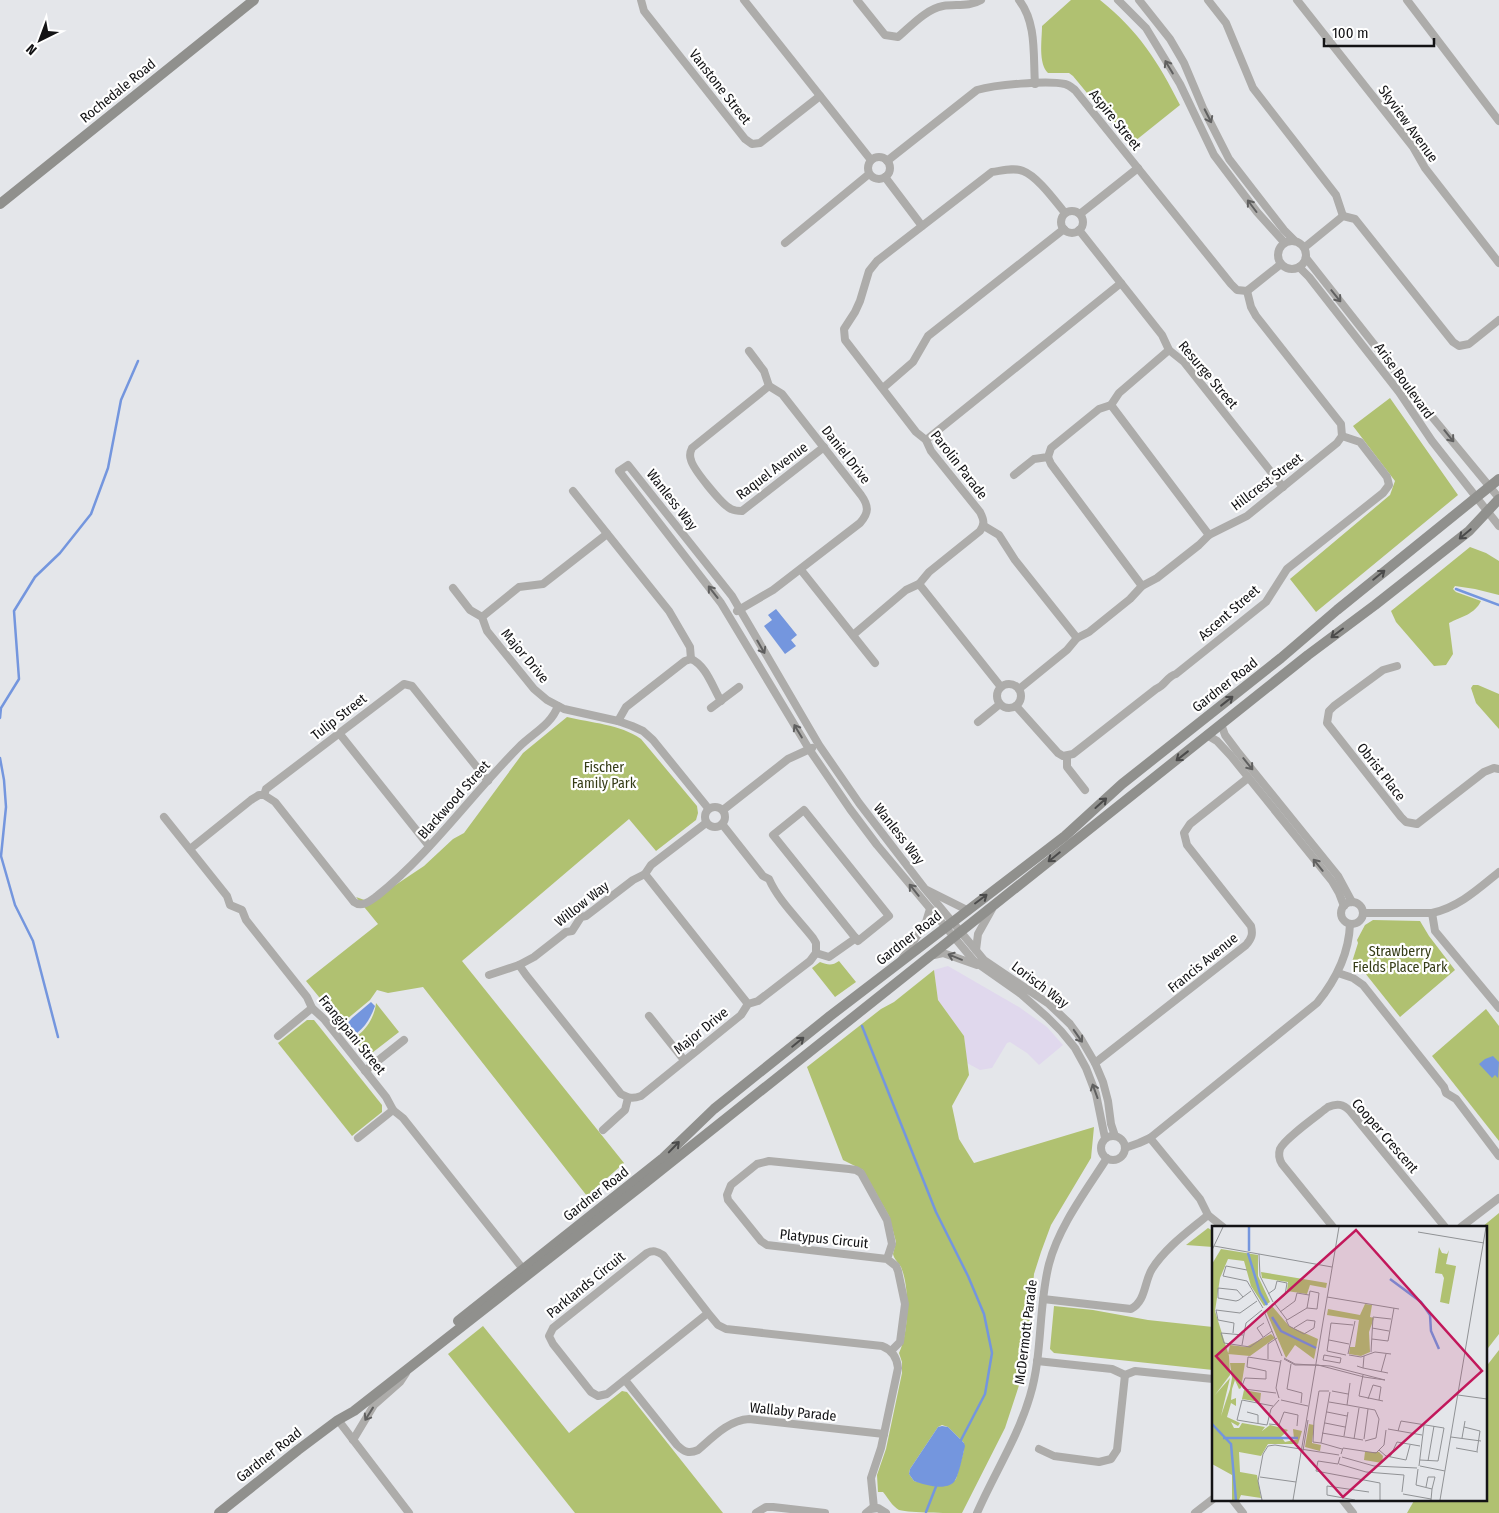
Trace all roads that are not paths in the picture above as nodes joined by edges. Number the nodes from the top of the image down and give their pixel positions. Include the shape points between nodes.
1 (254, 0) edge
2 (641, 0) edge
3 (744, 0) edge
4 (857, 0) edge
5 (982, 0) edge
6 (1019, 0) edge
7 (1118, 0) edge
8 (1139, 0) edge
9 (1208, 0) edge
10 (1297, 0) edge
11 (1407, 0) edge
12 (1035, 84) junction
13 (820, 96) junction
14 (1499, 120) edge
15 (871, 160) junction
16 (888, 161) junction
17 (1138, 168) junction
18 (869, 174) junction
19 (885, 177) junction
20 (0, 204) edge
21 (1066, 213) junction
22 (1080, 214) junction
23 (1343, 216) junction
24 (922, 226) junction
25 (1064, 229) junction
26 (1079, 230) junction
27 (1294, 240) junction
28 (784, 242) dead end
29 (1284, 242) junction
30 (1304, 247) junction
31 (1306, 258) junction
32 (1499, 262) edge
33 (1282, 264) junction
34 (1299, 267) junction
35 (1121, 283) junction
36 (1247, 291) junction
37 (1499, 320) edge
38 (1169, 350) junction
39 (749, 351) dead end
40 (769, 386) junction
41 (883, 388) junction
42 (1111, 405) junction
43 (1342, 436) junction
44 (926, 440) junction
45 (824, 447) junction
46 (1048, 457) junction
47 (1014, 475) dead end
48 (1499, 479) edge
49 (1490, 486) junction
50 (1283, 487) junction
51 (573, 491) dead end
52 (1476, 498) junction
53 (1499, 498) edge
54 (1486, 512) junction
55 (984, 526) junction
56 (1499, 526) edge
57 (607, 534) junction
58 (1209, 535) junction
59 (801, 570) junction
60 (919, 584) junction
61 (1142, 586) junction
62 (453, 588) dead end
63 (740, 610) junction
64 (730, 616) junction
65 (482, 617) junction
66 (852, 635) junction
67 (1077, 638) junction
68 (1308, 655) junction
69 (1281, 658) junction
70 (691, 659) junction
71 (875, 663) dead end
72 (1397, 666) dead end
73 (739, 687) dead end
74 (1001, 687) junction
75 (1019, 689) junction
76 (721, 701) junction
77 (1000, 704) junction
78 (558, 706) junction
79 (1016, 706) junction
80 (712, 708) dead end
81 (618, 721) junction
82 (978, 722) dead end
83 (1221, 724) junction
84 (339, 733) junction
85 (1207, 735) junction
86 (818, 745) junction
87 (809, 749) junction
88 (1067, 756) junction
89 (1499, 769) edge
90 (1248, 778) junction
91 (488, 781) junction
92 (1085, 790) dead end
93 (264, 795) junction
94 (708, 808) junction
95 (723, 810) junction
96 (164, 817) dead end
97 (706, 823) junction
98 (722, 824) junction
99 (429, 846) junction
100 (190, 849) junction
101 (1499, 872) edge
102 (645, 874) junction
103 (926, 889) junction
104 (1352, 902) junction
105 (994, 905) junction
106 (1344, 906) junction
107 (930, 909) junction
108 (967, 910) junction
109 (1363, 912) junction
110 (1432, 913) junction
111 (1350, 924) junction
112 (949, 925) junction
113 (957, 934) junction
114 (856, 938) junction
115 (976, 950) junction
116 (816, 953) junction
117 (931, 955) junction
118 (520, 964) junction
119 (898, 965) junction
120 (979, 966) junction
121 (1338, 973) junction
122 (489, 975) dead end
123 (748, 1004) junction
124 (312, 1008) junction
125 (1499, 1008) edge
126 (648, 1016) dead end
127 (278, 1036) dead end
128 (404, 1040) dead end
129 (684, 1060) junction
130 (1095, 1063) junction
131 (366, 1071) junction
132 (628, 1098) junction
133 (393, 1110) junction
134 (603, 1130) dead end
135 (1115, 1136) junction
136 (358, 1138) dead end
137 (1105, 1138) junction
138 (1150, 1138) junction
139 (1125, 1148) junction
140 (1499, 1156) edge
141 (1107, 1158) junction
142 (1499, 1198) edge
143 (1208, 1215) junction
144 (1221, 1226) edge
145 (1332, 1226) edge
146 (1444, 1226) edge
147 (1462, 1226) edge
148 (887, 1259) junction
149 (523, 1269) junction
150 (1043, 1299) junction
151 (708, 1313) junction
152 (891, 1351) junction
153 (1037, 1361) junction
154 (412, 1366) junction
155 (1125, 1375) junction
156 (1212, 1379) edge
157 (625, 1380) junction
158 (338, 1420) junction
159 (884, 1434) junction
160 (353, 1440) junction
161 (1039, 1449) dead end
162 (1212, 1500) edge
163 (1233, 1500) edge
164 (1343, 1500) edge
165 (874, 1508) junction
166 (219, 1513) edge
167 (409, 1513) edge
168 (756, 1513) edge
169 (825, 1513) edge
170 (866, 1513) edge
171 (886, 1513) edge
172 (977, 1513) edge
173 (1195, 1513) edge
174 (1243, 1513) edge
175 (1353, 1513) edge

1 - 20 street, Rochedale Road
2 - 13 street, Vanstone Street via 644,12 752,144 760,143
3 - 13 street
4 - 5 street via 885,35 898,37 931,10
6 - 12 street via 1030,19
29 -> 7 street via 1214,155 1180,84 1146,28
8 -> 27 street via 1174,47 1229,159
9 - 23 street via 1226,23 1253,88 1336,195
10 - 32 street, Skyview Avenue
11 - 14 street
12 - 16 street, Aspire Street via 977,90
12 - 17 street, Aspire Street via 1058,83 1075,90
13 - 15 street
15 - 16 street via 878,157
15 - 18 street
16 - 19 street via 890,170
17 - 22 street
17 - 36 street, Aspire Street via 1231,284 1238,290
18 - 19 street via 877,179
18 - 28 street
19 - 24 street
21 - 22 street
21 - 24 street via 1033,177 1023,170 1009,170 992,172
21 - 25 street via 1061,222
22 - 26 street via 1083,222
23 - 30 street
23 - 37 street via 1355,219 1459,346 1469,344
24 - 41 street, Parolin Parade via 869,271 860,301 843,332 845,340
25 - 26 street
25 - 41 street via 928,336 913,362
26 - 35 street, Resurge Street
27 - 29 street
27 - 30 street
29 - 33 street via 1278,250
30 - 31 street
31 - 34 street
31 -> 49 street, Arise Boulevard
33 - 34 street via 1289,269
33 - 36 street
34 - 52 street, Arise Boulevard via 1399,392
35 - 38 street, Resurge Street via 1162,335
35 - 44 street
36 - 43 street via 1256,316 1341,424
38 - 42 street via 1119,393
38 - 50 street, Resurge Street via 1184,362
39 - 40 street, Daniel Drive via 764,371
40 - 45 street, Daniel Drive via 782,394
40 - 45 street, Raquel Avenue via 692,448 690,454 694,468 723,503 729,509 742,511
41 - 44 street, Parolin Parade via 916,432
42 - 46 street via 1099,409 1051,448
42 - 58 street
43 - 50 street, Hillcrest Street via 1338,444
43 - 88 street, Ascent Street via 1360,442 1387,477 1389,486 1383,493 1287,569 1266,602 1170,676 1163,686
44 - 55 street, Parolin Parade via 931,451 980,512
45 - 59 street, Daniel Drive via 862,495 868,509 860,523
46 - 47 street via 1034,459
46 - 61 street
48 - 49 street, Gardner Road
49 - 52 street, Gardner Road
49 - 53 street, Arise Boulevard
50 - 58 street, Hillcrest Street via 1247,516
51 - 57 street
52 - 54 street, Arise Boulevard
69 -> 52 street, Gardner Road
53 - 54 street, Gardner Road
54 - 56 street, Arise Boulevard
54 -> 68 street, Gardner Road via 1469,531
55 - 60 street
55 - 67 street via 999,535
57 - 65 street via 543,584 519,587
57 - 70 street via 668,611 690,647
58 - 61 street, Hillcrest Street via 1157,578
59 - 63 street, Daniel Drive
59 - 66 street
60 - 66 street via 906,590
60 - 74 street
61 - 67 street, Hillcrest Street via 1089,632
62 - 65 street, Major Drive via 470,610
63 - 64 street, Daniel Drive
64 -> 63 street, Wanless Way via 619,471 628,465
63 -> 86 street, Wanless Way
87 -> 64 street, Wanless Way
65 - 78 street, Major Drive via 486,631 534,689
66 - 71 street
67 - 75 street, Hillcrest Street
68 - 69 street via 1302,650
68 - 83 street, Gardner Road
108 -> 69 street, Gardner Road via 1058,841 1122,784
70 - 76 street via 701,666
70 - 81 street via 626,707
72 - 89 street, Obrist Place via 1383,670 1334,706 1327,723 1401,817 1406,822 1417,824 1484,772
73 - 76 street
74 - 75 street via 1009,684
74 - 77 street via 997,694
75 - 79 street via 1021,698
76 - 80 street
77 - 79 street via 1009,708
77 - 82 street
78 - 81 street, Major Drive
78 - 91 street, Blackwood Street via 555,715
79 - 88 street via 1058,753
81 - 94 street, Major Drive via 643,731 653,740
83 - 85 street, Gardner Road
83 -> 104 street via 1224,735 1237,752 1338,876
84 - 91 street, Tulip Street via 397,688 404,684 412,686
84 - 93 street, Tulip Street via 266,789
84 - 99 street
85 - 90 street via 1217,741
85 -> 105 street, Gardner Road
86 - 87 street
86 - 103 street, Wanless Way
87 - 95 street via 788,759
107 -> 87 street, Wanless Way via 850,809
88 - 92 street via 1067,768
106 -> 90 street via 1332,881
90 - 130 street, Francis Avenue via 1190,824 1184,833 1187,845 1251,926 1251,939
91 - 99 street, Blackwood Street
93 - 99 street, Blackwood Street via 275,802 358,905 377,896
93 - 100 street, Tulip Street via 252,800
94 - 95 street via 718,806
94 - 97 street via 704,813
95 - 98 street via 725,819
96 - 100 street, Frangipani Street
97 - 98 street via 713,827
97 - 102 street, Willow Way via 651,865
98 - 116 street via 813,938
100 - 124 street, Frangipani Street via 230,904 242,910 246,920 307,997
101 - 110 street via 1463,901
102 - 118 street, Willow Way via 581,917 572,931
102 - 123 street
103 - 108 street
103 - 112 street, Wanless Way
104 - 106 street
104 - 109 street via 1359,904
105 - 113 street, Gardner Road
105 - 115 street, Gardner Road via 978,934
106 - 111 street via 1341,916
107 - 112 street, Wanless Way
107 - 119 street via 926,922
108 - 112 street, Gardner Road
109 - 110 street
109 - 111 street via 1358,922
110 - 125 street via 1436,931
111 - 121 street
112 - 113 street, Lorisch Way
112 - 119 street, Gardner Road
113 - 115 street, Lorisch Way
113 - 117 street, Gardner Road
113 - 120 street, Lorisch Way
114 - 114 street via 773,835 804,810 889,916 858,941
114 - 116 street via 829,957
115 -> 130 street, Lorisch Way via 984,960 1030,990 1059,1014 1081,1039
116 - 123 street, Major Drive via 758,1001
120 -> 117 street, Lorisch Way via 944,953
117 - 154 street, Gardner Road
118 - 122 street, Willow Way
118 - 132 street via 621,1094
149 -> 119 street, Gardner Road via 662,1159 714,1109
137 -> 120 street, Lorisch Way via 1096,1094 1086,1068 1070,1042 1021,994
121 - 138 street via 1317,1003
121 - 140 street via 1363,985
123 - 129 street, Major Drive via 741,1015
124 - 127 street
124 - 131 street, Frangipani Street
126 - 129 street
128 - 131 street
129 - 132 street, Major Drive via 640,1096
130 - 135 street, Lorisch Way
131 - 133 street, Frangipani Street
132 - 134 street via 625,1110
133 - 136 street
133 - 149 street, Frangipani Street via 403,1118
135 - 137 street
135 - 139 street via 1121,1139
137 - 141 street via 1101,1148
138 - 139 street
138 - 143 street via 1200,1199
139 - 141 street via 1119,1158
141 - 150 street, McDermott Parade via 1062,1231 1048,1266
142 - 147 street
143 - 144 street
143 - 150 street via 1168,1248 1148,1276 1140,1302 1131,1309
145 - 146 street, Cooper Crescent via 1282,1164 1279,1151 1286,1140 1328,1107 1341,1104
148 - 148 street, Platypus Circuit via 892,1244 887,1220 864,1178 856,1170 762,1162 728,1190 728,1200 761,1241 767,1244
148 - 152 street via 898,1271 904,1304 900,1342
149 - 158 street, Gardner Road
150 - 153 street, McDermott Parade
151 - 152 street, Parklands Circuit via 726,1329 882,1346
151 - 157 street, Parklands Circuit
151 - 157 street, Parklands Circuit via 663,1255 653,1250 550,1332 550,1340 594,1394 603,1396
152 - 159 street via 898,1368
153 - 155 street via 1112,1369
153 - 172 street, McDermott Parade via 1031,1393 1017,1432
154 - 158 street, Gardner Road
154 -> 160 street via 400,1382 374,1405
155 - 156 street via 1135,1371
155 - 161 street via 1117,1450 1111,1458 1099,1462 1054,1456
157 - 159 street, Wallaby Parade via 685,1452 698,1450 740,1419
158 - 160 street
158 - 166 street, Gardner Road
159 - 165 street via 871,1478
160 - 167 street
162 - 173 street
163 - 174 street
164 - 175 street
165 - 170 street
165 - 171 street
168 - 169 street via 766,1507

